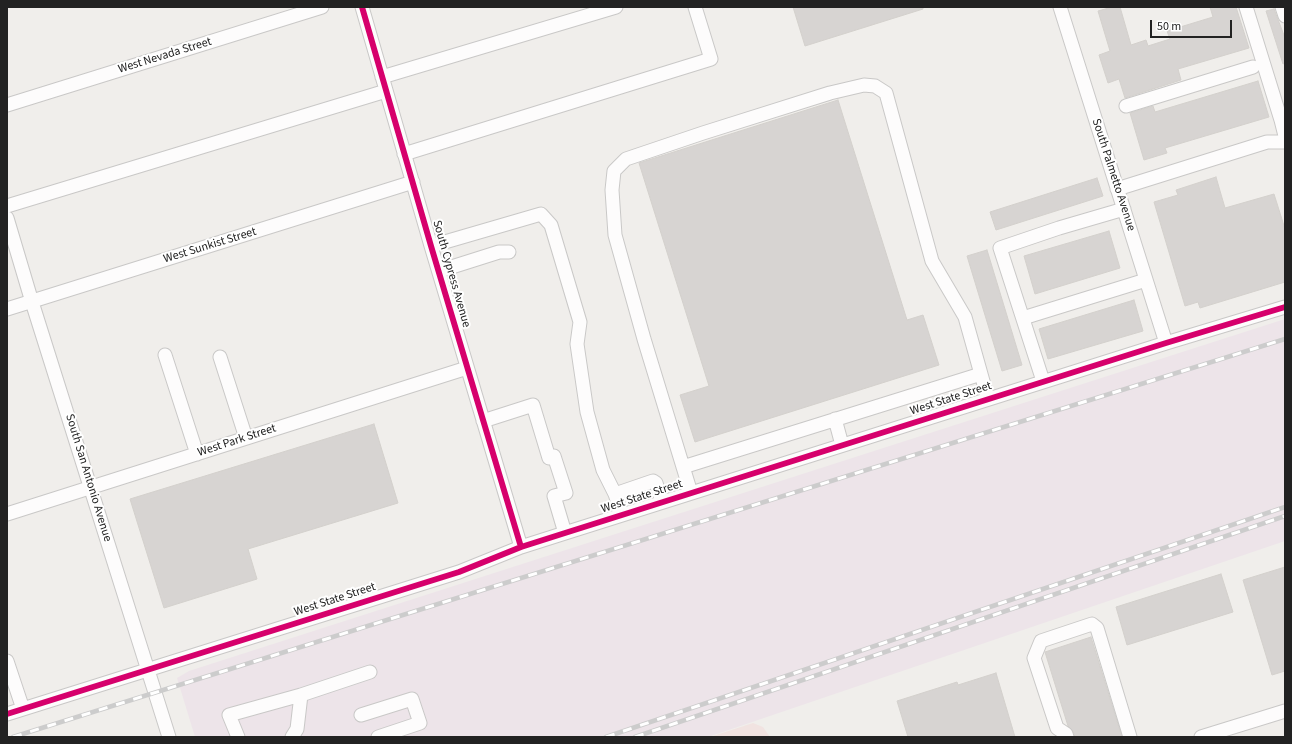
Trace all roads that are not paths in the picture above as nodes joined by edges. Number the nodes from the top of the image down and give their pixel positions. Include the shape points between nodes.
1 (322, 7) edge
2 (362, 7) edge
3 (616, 7) edge
4 (695, 7) edge
5 (1060, 7) edge
6 (1246, 7) edge
7 (1282, 7) edge
8 (1285, 16) edge
9 (1253, 67) dead end
10 (382, 77) junction
11 (386, 91) junction
12 (7, 105) edge
13 (1126, 106) dead end
14 (1285, 136) edge
15 (1285, 142) edge
16 (404, 154) junction
17 (412, 182) junction
18 (1117, 189) junction
19 (7, 206) edge
20 (1124, 209) junction
21 (7, 218) edge
22 (431, 246) junction
23 (509, 252) dead end
24 (439, 271) junction
25 (1146, 280) junction
26 (32, 302) junction
27 (1285, 307) edge
28 (7, 309) edge
29 (1023, 318) junction
30 (1166, 343) junction
31 (165, 355) dead end
32 (220, 357) dead end
33 (467, 368) junction
34 (981, 374) junction
35 (1043, 381) junction
36 (988, 399) junction
37 (835, 420) junction
38 (483, 421) junction
39 (246, 438) junction
40 (842, 445) junction
41 (197, 454) junction
42 (683, 467) junction
43 (91, 488) junction
44 (691, 493) junction
45 (615, 494) junction
46 (662, 502) junction
47 (7, 514) edge
48 (622, 515) junction
49 (565, 533) junction
50 (521, 547) junction
51 (7, 661) edge
52 (148, 670) junction
53 (370, 672) dead end
54 (300, 695) junction
55 (23, 709) junction
56 (1285, 711) edge
57 (7, 714) edge
58 (361, 715) dead end
59 (169, 737) edge
60 (238, 737) edge
61 (292, 737) edge
62 (378, 737) edge
63 (1067, 737) edge
64 (1130, 737) edge
65 (1201, 737) edge

1 - 12 street, West Nevada Street
2 - 10 street, South Cypress Avenue
3 - 10 street
4 - 16 street via 711,59
5 - 18 street, South Palmetto Avenue
6 - 14 street
7 - 8 street
9 - 13 street
10 - 11 street, South Cypress Avenue
11 - 16 street, South Cypress Avenue
11 - 19 street
15 - 18 street via 1267,142
16 - 17 street, South Cypress Avenue
17 - 22 street, South Cypress Avenue
17 - 26 street, West Sunkist Street
18 - 20 street, South Palmetto Avenue
20 - 25 street, South Palmetto Avenue
20 - 29 street via 1000,248
21 - 26 street, South San Antonio Avenue
22 - 24 street, South Cypress Avenue
22 - 45 street via 541,214 551,225 580,322 577,344 587,412 604,470
23 - 24 street via 498,252
24 - 33 street, South Cypress Avenue
25 - 29 street
25 - 30 street, South Palmetto Avenue
26 - 28 street, West Sunkist Street
26 - 43 street, South San Antonio Avenue
27 - 30 street, West State Street
29 - 35 street
30 - 35 street, West State Street
31 - 41 street
32 - 39 street
33 - 38 street, South Cypress Avenue
33 - 39 street, West Park Street
34 - 36 street
34 - 37 street
34 - 42 street via 965,317 932,261 886,93 876,86 864,85 830,93 626,160 614,171 612,190 615,235
35 - 36 street, West State Street
36 - 40 street, West State Street
37 - 40 street
37 - 42 street
38 - 49 street via 533,405 549,458 554,456 566,492 554,496
38 - 50 street, South Cypress Avenue
39 - 41 street, West Park Street
40 - 44 street, West State Street
41 - 43 street, West Park Street
42 - 44 street
43 - 47 street, West Park Street
43 - 52 street, South San Antonio Avenue
44 - 46 street, West State Street
45 - 46 street via 654,481
45 - 48 street
46 - 48 street, West State Street
48 - 49 street, West State Street
49 - 50 street, West State Street
50 - 52 street, West State Street via 459,572
51 - 55 street
52 - 55 street, West State Street
52 - 59 street, South San Antonio Avenue
53 - 54 street
54 - 60 street via 229,715
54 - 61 street via 297,729
55 - 57 street, West State Street
56 - 65 street
58 - 62 street via 412,699 420,723
63 - 64 street via 1057,728 1034,658 1042,641 1092,624 1097,628

